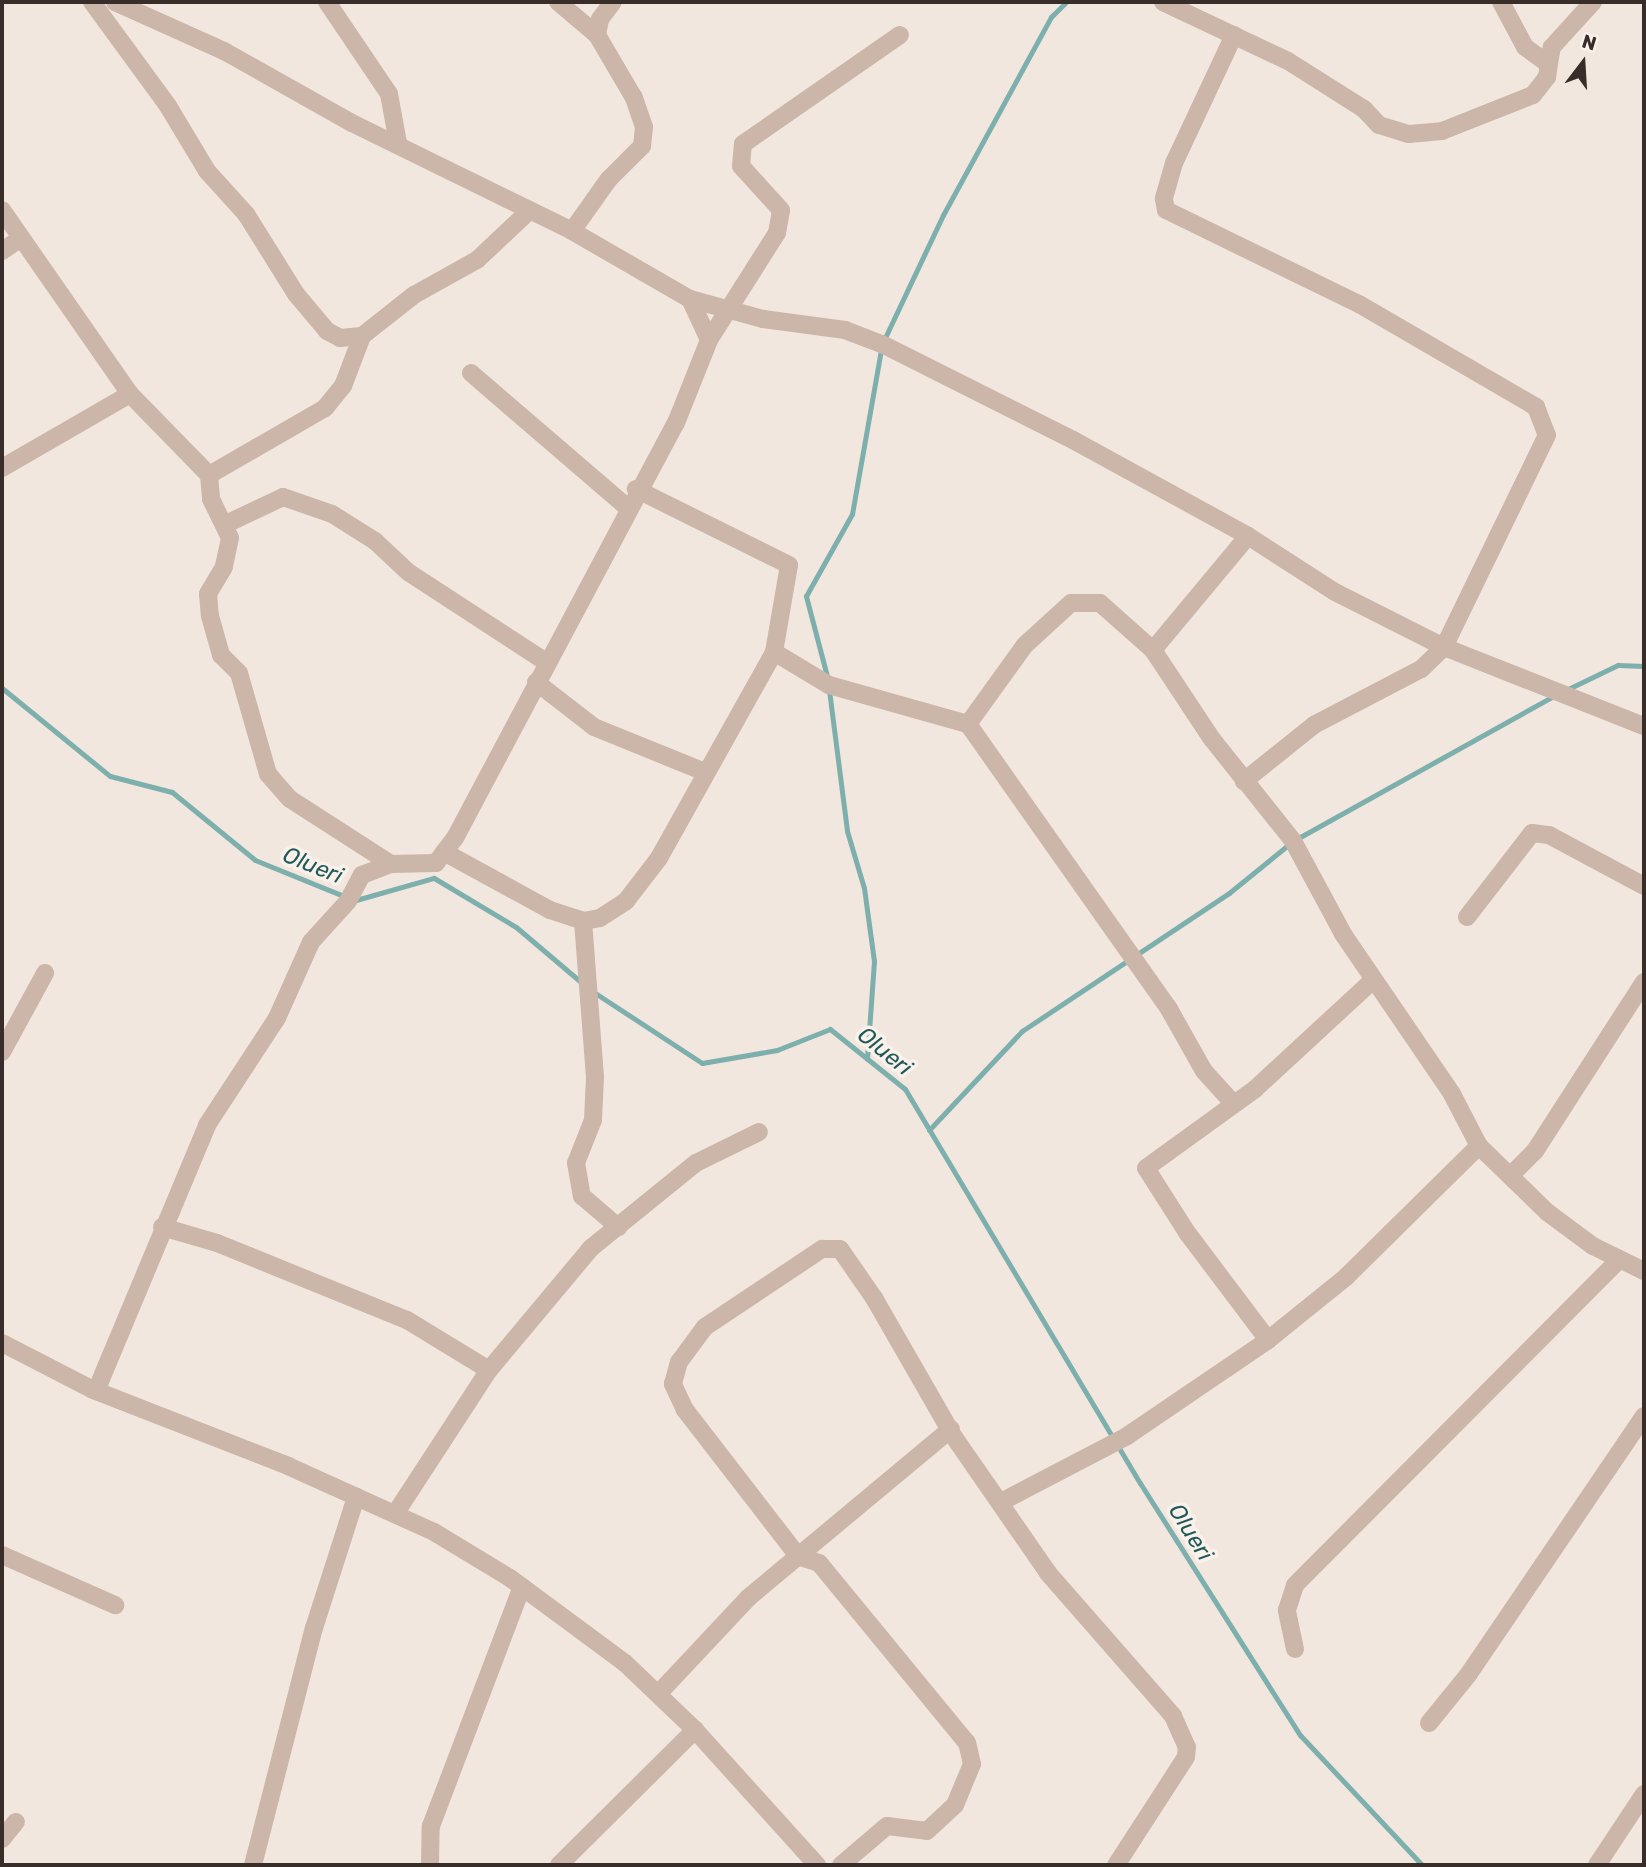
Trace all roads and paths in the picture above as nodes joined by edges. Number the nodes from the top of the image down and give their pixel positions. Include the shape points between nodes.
1 (92, 2) edge
2 (114, 2) edge
3 (327, 2) edge
4 (558, 2) edge
5 (613, 2) edge
6 (1163, 2) edge
7 (1501, 2) edge
8 (1593, 2) edge
9 (597, 35) junction
10 (900, 35) dead end
11 (1234, 35) junction
12 (1548, 63) junction
13 (398, 143) junction
14 (2, 210) edge
15 (528, 212) junction
16 (572, 232) junction
17 (21, 237) junction
18 (2, 251) edge
19 (690, 299) junction
20 (731, 310) junction
21 (362, 336) junction
22 (709, 340) junction
23 (471, 373) dead end
24 (130, 394) junction
25 (2, 468) edge
26 (209, 475) junction
27 (636, 489) junction
28 (627, 508) junction
29 (226, 524) junction
30 (1248, 536) junction
31 (1444, 647) junction
32 (1153, 650) junction
33 (774, 652) junction
34 (546, 662) junction
35 (536, 682) junction
36 (968, 724) junction
37 (1644, 726) edge
38 (705, 772) junction
39 (1244, 781) junction
40 (444, 852) junction
41 (391, 864) junction
42 (1644, 886) edge
43 (1467, 917) dead end
44 (583, 921) junction
45 (45, 973) dead end
46 (1373, 980) junction
47 (1641, 994) edge
48 (2, 1052) edge
49 (1232, 1102) junction
50 (759, 1132) dead end
51 (1479, 1146) junction
52 (1511, 1175) junction
53 (162, 1227) junction
54 (618, 1227) junction
55 (1620, 1259) junction
56 (1644, 1271) edge
57 (1268, 1340) junction
58 (2, 1343) edge
59 (489, 1370) junction
60 (96, 1391) junction
61 (1644, 1416) edge
62 (951, 1429) junction
63 (356, 1497) junction
64 (1001, 1502) junction
65 (394, 1514) junction
66 (2, 1555) edge
67 (798, 1556) junction
68 (522, 1587) junction
69 (115, 1605) dead end
70 (1295, 1649) dead end
71 (658, 1695) junction
72 (1429, 1723) dead end
73 (695, 1730) junction
74 (1644, 1794) edge
75 (16, 1822) dead end
76 (2, 1839) edge
77 (809, 1862) edge
78 (253, 1865) edge
79 (430, 1865) edge
80 (559, 1865) edge
81 (841, 1865) edge
82 (1116, 1865) edge
83 (1597, 1865) edge

1 - 21 street via 168,106 207,171 246,214 296,294 327,331 340,338
2 - 13 street via 224,51 352,123
3 - 13 street via 389,94
4 - 9 street
5 - 9 street via 600,19
6 - 11 street
7 - 12 street via 1525,47
8 - 12 street via 1552,47
9 - 16 street via 634,99 644,127 642,146 609,178
10 - 20 street via 743,144 741,166 783,216
11 - 12 street via 1313,77 1379,125 1409,134 1442,131 1533,95 1543,86
11 - 31 street via 1174,163 1164,199 1167,209 1359,304 1536,407 1545,419 1547,435
13 - 15 street
14 - 17 street
15 - 16 street
15 - 21 street via 477,260 414,295
16 - 19 street
17 - 18 street
17 - 24 street
19 - 20 street
19 - 22 street
20 - 22 street
20 - 30 street via 845,330 882,344
21 - 26 street via 343,386 325,408
22 - 27 street via 676,423
23 - 28 street
24 - 25 street
24 - 26 street
26 - 29 street via 211,499
27 - 28 street
27 - 33 street via 789,565
28 - 34 street
29 - 34 street via 283,497 332,514 375,541 408,572
29 - 41 street via 230,547 208,594 210,616 221,655 239,673 268,774 290,799
30 - 31 street via 1335,592
30 - 32 street
31 - 37 street
31 - 39 street via 1421,669 1314,725
32 - 36 street via 1100,603 1071,603 1025,645
32 - 39 street
33 - 36 street via 829,685
33 - 38 street
34 - 35 street
35 - 38 street via 594,727
35 - 40 street
36 - 49 street via 1169,1009 1204,1071
38 - 44 street via 659,858 626,901 600,918
39 - 46 street via 1293,841
40 - 41 street via 436,863
40 - 44 street via 550,909
41 - 53 street via 362,875 348,901 311,942 277,1018 207,1125
42 - 43 street via 1549,835 1532,833
44 - 54 street via 593,1120 576,1163 582,1196
45 - 48 street
46 - 49 street via 1294,1056
46 - 51 street via 1452,1094
47 - 52 street via 1535,1150
49 - 57 street via 1146,1168 1188,1234
50 - 54 street via 696,1163
51 - 52 street
51 - 57 street via 1346,1277
52 - 55 street via 1556,1219
53 - 59 street via 217,1243 407,1320
53 - 60 street
54 - 59 street via 591,1248
55 - 56 street
55 - 70 street via 1295,1585 1287,1610
57 - 64 street via 1127,1436 1058,1467
58 - 60 street
59 - 65 street
60 - 63 street
61 - 72 street
62 - 64 street
62 - 67 street
62 - 67 street via 911,1356 840,1249 822,1249 705,1327 679,1363 673,1384 685,1410
63 - 65 street
63 - 78 street via 314,1628
64 - 82 street via 1048,1573 1173,1716 1188,1747
65 - 68 street
66 - 69 street
67 - 71 street via 748,1598
67 - 81 street via 819,1563 873,1623 910,1679 967,1743 972,1764 955,1805 927,1831 887,1826
68 - 71 street
68 - 79 street via 432,1826
71 - 73 street
73 - 77 street
73 - 80 street
74 - 83 street
75 - 76 street

